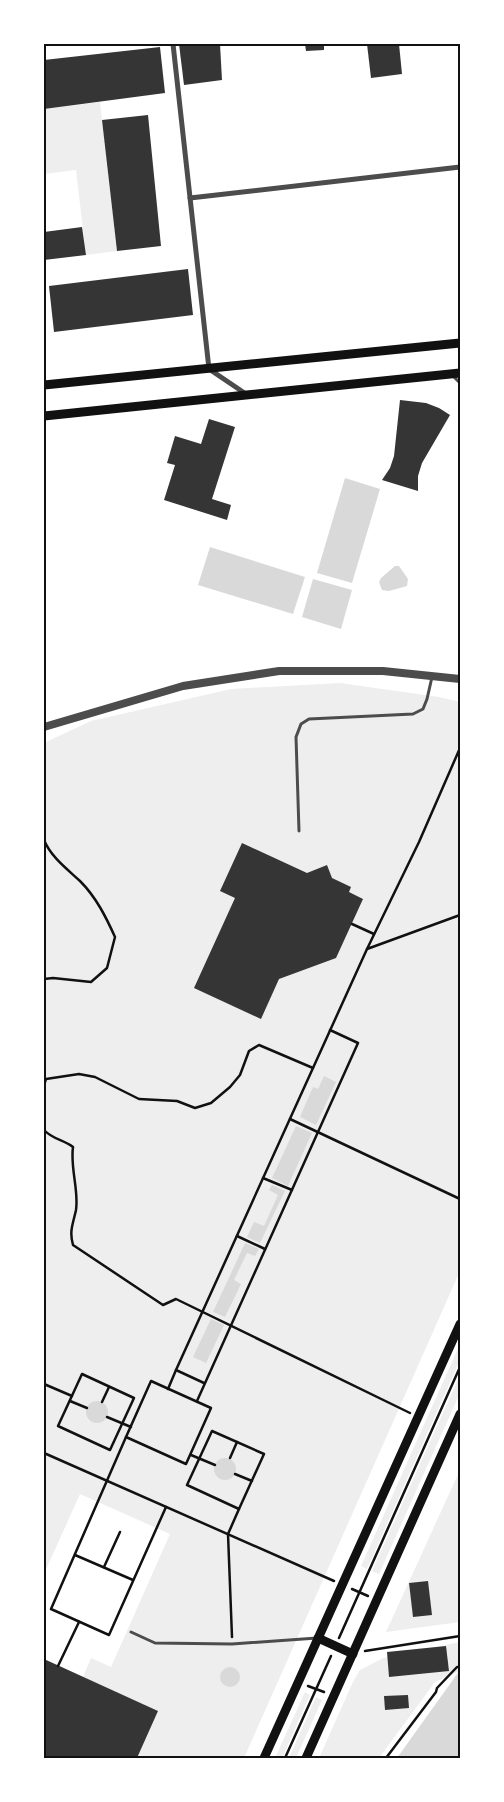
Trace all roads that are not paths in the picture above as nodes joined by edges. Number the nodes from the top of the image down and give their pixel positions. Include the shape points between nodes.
1 (173, 44) edge
2 (460, 167) edge
3 (190, 198) junction
4 (460, 343) edge
5 (209, 369) junction
6 (456, 373) edge
7 (460, 383) edge
8 (44, 385) edge
9 (248, 395) junction
10 (44, 416) edge
11 (432, 676) junction
12 (460, 679) edge
13 (44, 727) edge
14 (300, 831) dead end
15 (460, 1324) edge
16 (460, 1414) edge
17 (130, 1632) dead end
18 (318, 1638) junction
19 (353, 1654) junction
20 (264, 1758) edge
21 (306, 1758) edge

1 - 3 street
2 - 3 street
3 - 5 street
4 - 5 main road
5 - 8 main road
5 - 9 street
6 - 7 lane
6 - 9 main road
9 - 10 main road
11 - 12 street
11 - 13 street via 383,671 279,672 183,686
11 - 14 lane via 423,709 413,714 309,719 301,724 296,737
15 - 18 main road via 347,1586
16 - 19 main road
17 - 18 lane via 155,1643 232,1644
18 - 19 main road
18 - 20 main road
19 - 21 main road

